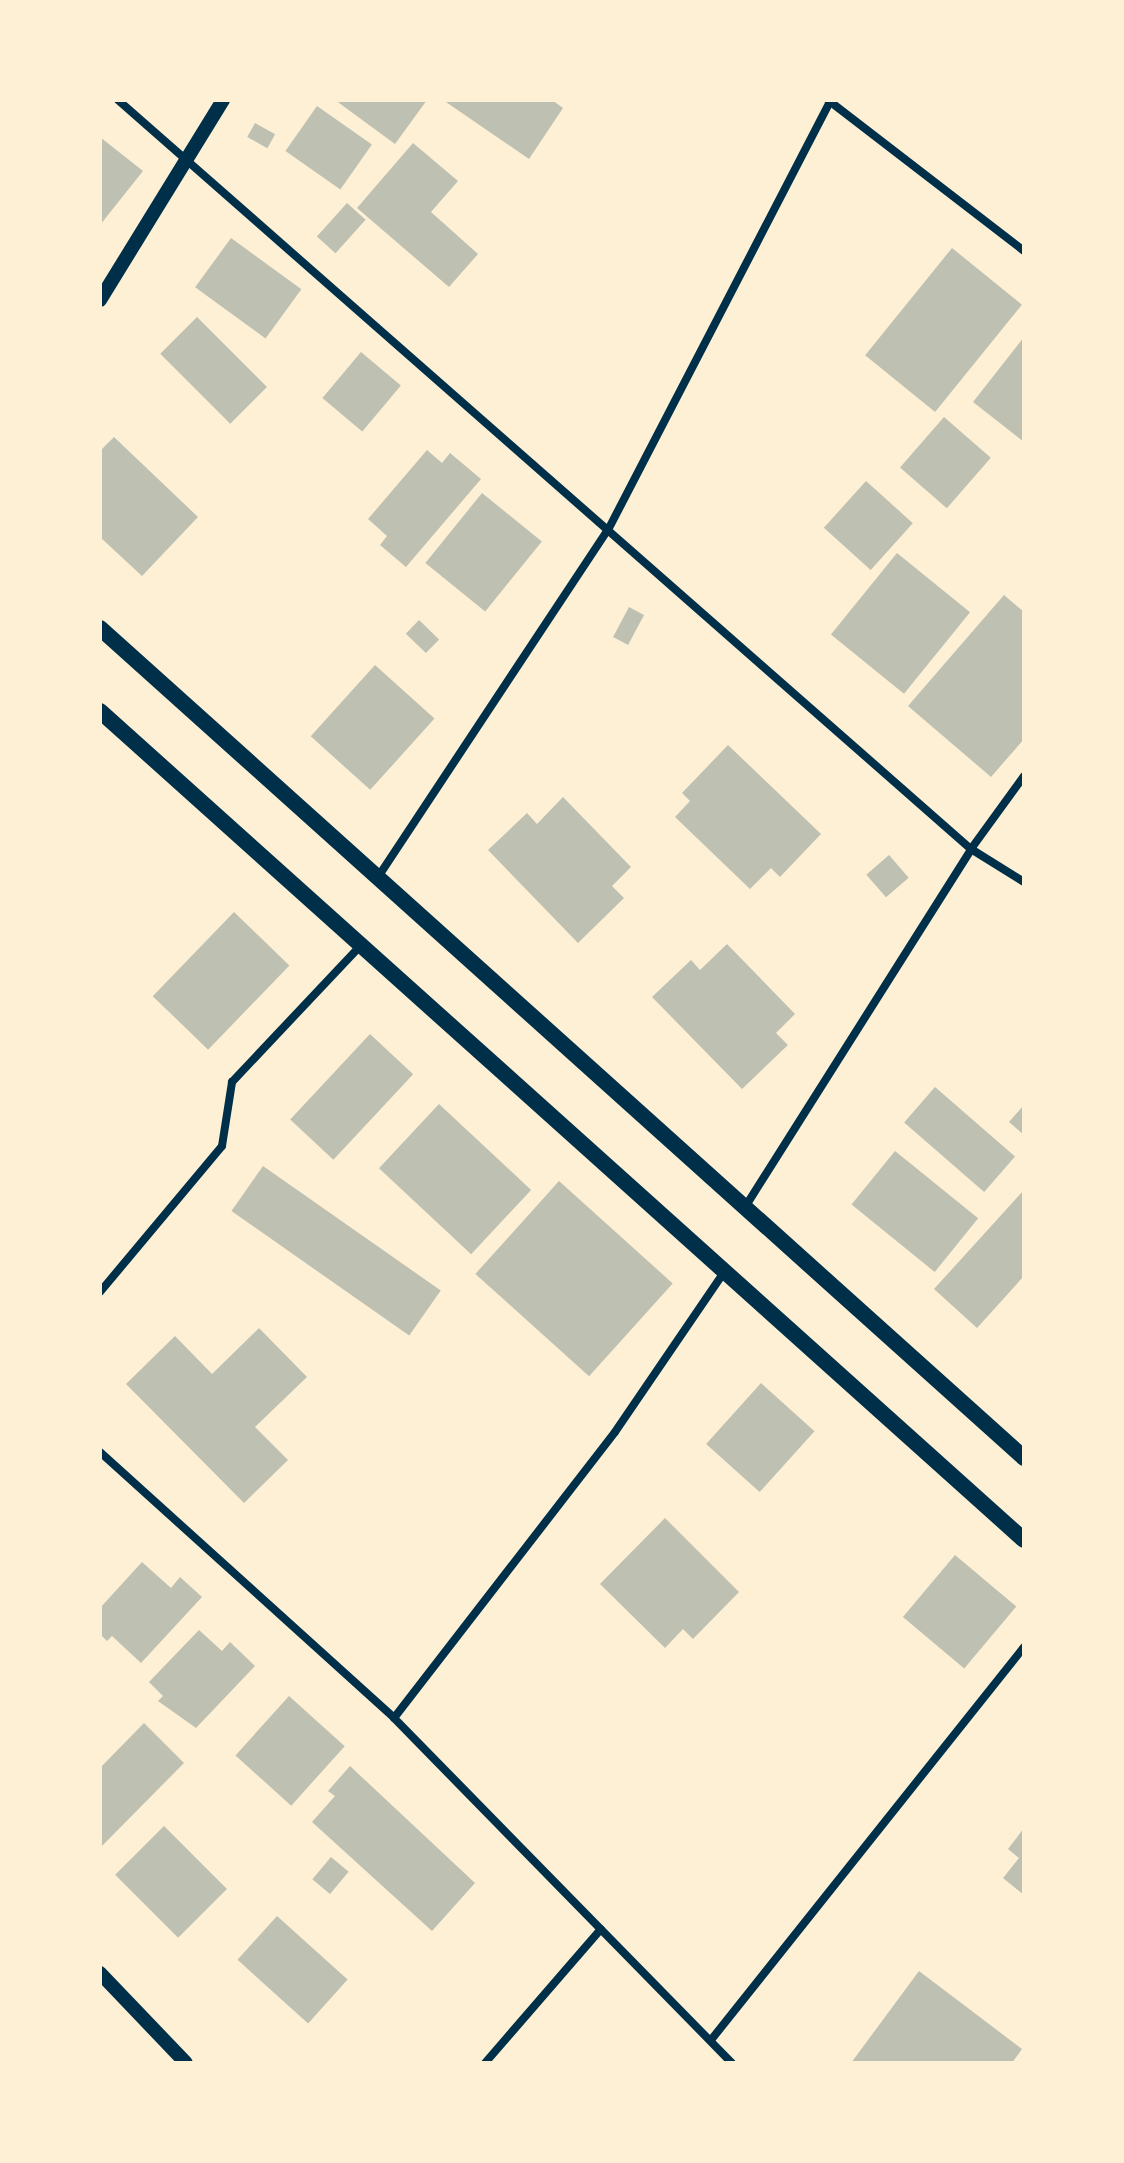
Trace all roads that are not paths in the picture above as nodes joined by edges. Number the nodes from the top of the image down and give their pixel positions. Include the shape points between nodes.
1 (118, 100) edge
2 (223, 100) edge
3 (829, 101) edge
4 (189, 162) junction
5 (1024, 251) edge
6 (100, 300) edge
7 (608, 530) junction
8 (100, 628) edge
9 (100, 711) edge
10 (1024, 776) edge
11 (971, 849) junction
12 (378, 877) junction
13 (1024, 882) edge
14 (361, 945) junction
15 (747, 1204) junction
16 (724, 1272) junction
17 (100, 1292) edge
18 (100, 1452) edge
19 (1024, 1458) edge
20 (1024, 1540) edge
21 (1024, 1647) edge
22 (394, 1718) junction
23 (601, 1929) junction
24 (100, 1973) edge
25 (711, 2040) junction
26 (186, 2063) edge
27 (485, 2063) edge
28 (732, 2063) edge

1 - 4 street
2 - 4 street
3 - 5 street
3 - 7 street
4 - 6 street
4 - 7 street
7 - 11 street
7 - 12 street
8 - 12 main road
9 - 14 main road
10 - 11 street
11 - 13 street
11 - 15 street
12 - 15 main road
14 - 16 main road
14 - 17 street via 232,1082 222,1146
15 - 19 main road
16 - 20 main road
16 - 22 street via 615,1432
18 - 22 street
21 - 25 street
22 - 23 street
23 - 25 street
23 - 27 street
24 - 26 street
25 - 28 street

